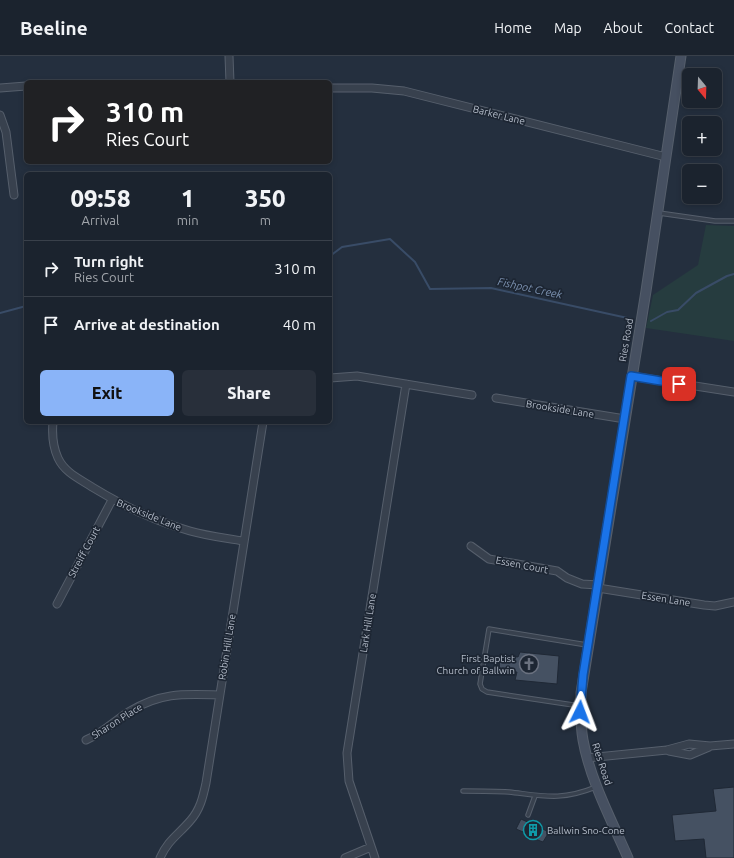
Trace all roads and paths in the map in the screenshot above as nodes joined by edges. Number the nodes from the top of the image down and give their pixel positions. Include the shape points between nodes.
1 (229, 56) edge
2 (681, 56) edge
3 (230, 80) edge
4 (24, 86) edge
5 (0, 88) edge
6 (332, 88) edge
7 (0, 115) edge
8 (666, 157) junction
9 (14, 194) dead end
10 (658, 213) junction
11 (734, 221) edge
12 (631, 376) junction
13 (332, 378) edge
14 (406, 384) junction
15 (734, 392) edge
16 (472, 395) dead end
17 (496, 398) dead end
18 (625, 419) junction
19 (53, 424) edge
20 (263, 424) edge
21 (112, 500) junction
22 (244, 541) junction
23 (471, 546) dead end
24 (598, 586) junction
25 (734, 602) edge
26 (57, 604) dead end
27 (588, 645) junction
28 (219, 695) junction
29 (581, 706) junction
30 (86, 740) dead end
31 (734, 744) edge
32 (710, 746) junction
33 (667, 750) junction
34 (587, 758) junction
35 (597, 787) junction
36 (463, 791) dead end
37 (535, 796) junction
38 (528, 815) dead end
39 (371, 847) junction
40 (160, 858) edge
41 (345, 858) edge
42 (375, 858) edge
43 (628, 858) edge

1 - 3 street
2 - 8 street, Ries Road
4 - 5 street
6 - 8 street, Barker Lane via 404,91
7 - 9 street via 6,132
8 - 10 street, Ries Road
10 - 11 lane via 714,221
10 - 12 street, Ries Road
12 - 15 street
12 - 18 street, Ries Road
13 - 14 street via 357,376
14 - 16 street
14 - 39 street, Lark Hill Lane via 347,753 349,781
17 - 18 street, Brookside Lane
18 - 24 street, Ries Road
19 - 21 street, Brookside Lane via 52,432 58,457 64,467 76,478
20 - 22 street, Robin Hill Lane
21 - 22 street, Brookside Lane via 173,526
21 - 26 street, Streiff Court
22 - 28 street, Robin Hill Lane
23 - 24 street, Essen Court via 489,559 557,572 582,584
24 - 25 street, Essen Lane via 704,605
24 - 27 street, Ries Road
27 - 29 street, Ries Road
27 - 29 lane via 490,629 480,684 487,692
28 - 30 street, Sharon Place via 181,694 165,697 130,712
28 - 40 street, Robin Hill Lane via 201,803 190,821 168,842
29 - 34 street, Ries Road via 581,730
31 - 32 street
32 - 33 street via 689,744
32 - 33 street via 690,755
33 - 34 street
34 - 35 street, Ries Road
35 - 37 lane via 559,797
35 - 43 street, Ries Road
36 - 37 lane via 508,792
37 - 38 lane
39 - 41 street
39 - 42 street, Lark Hill Lane

